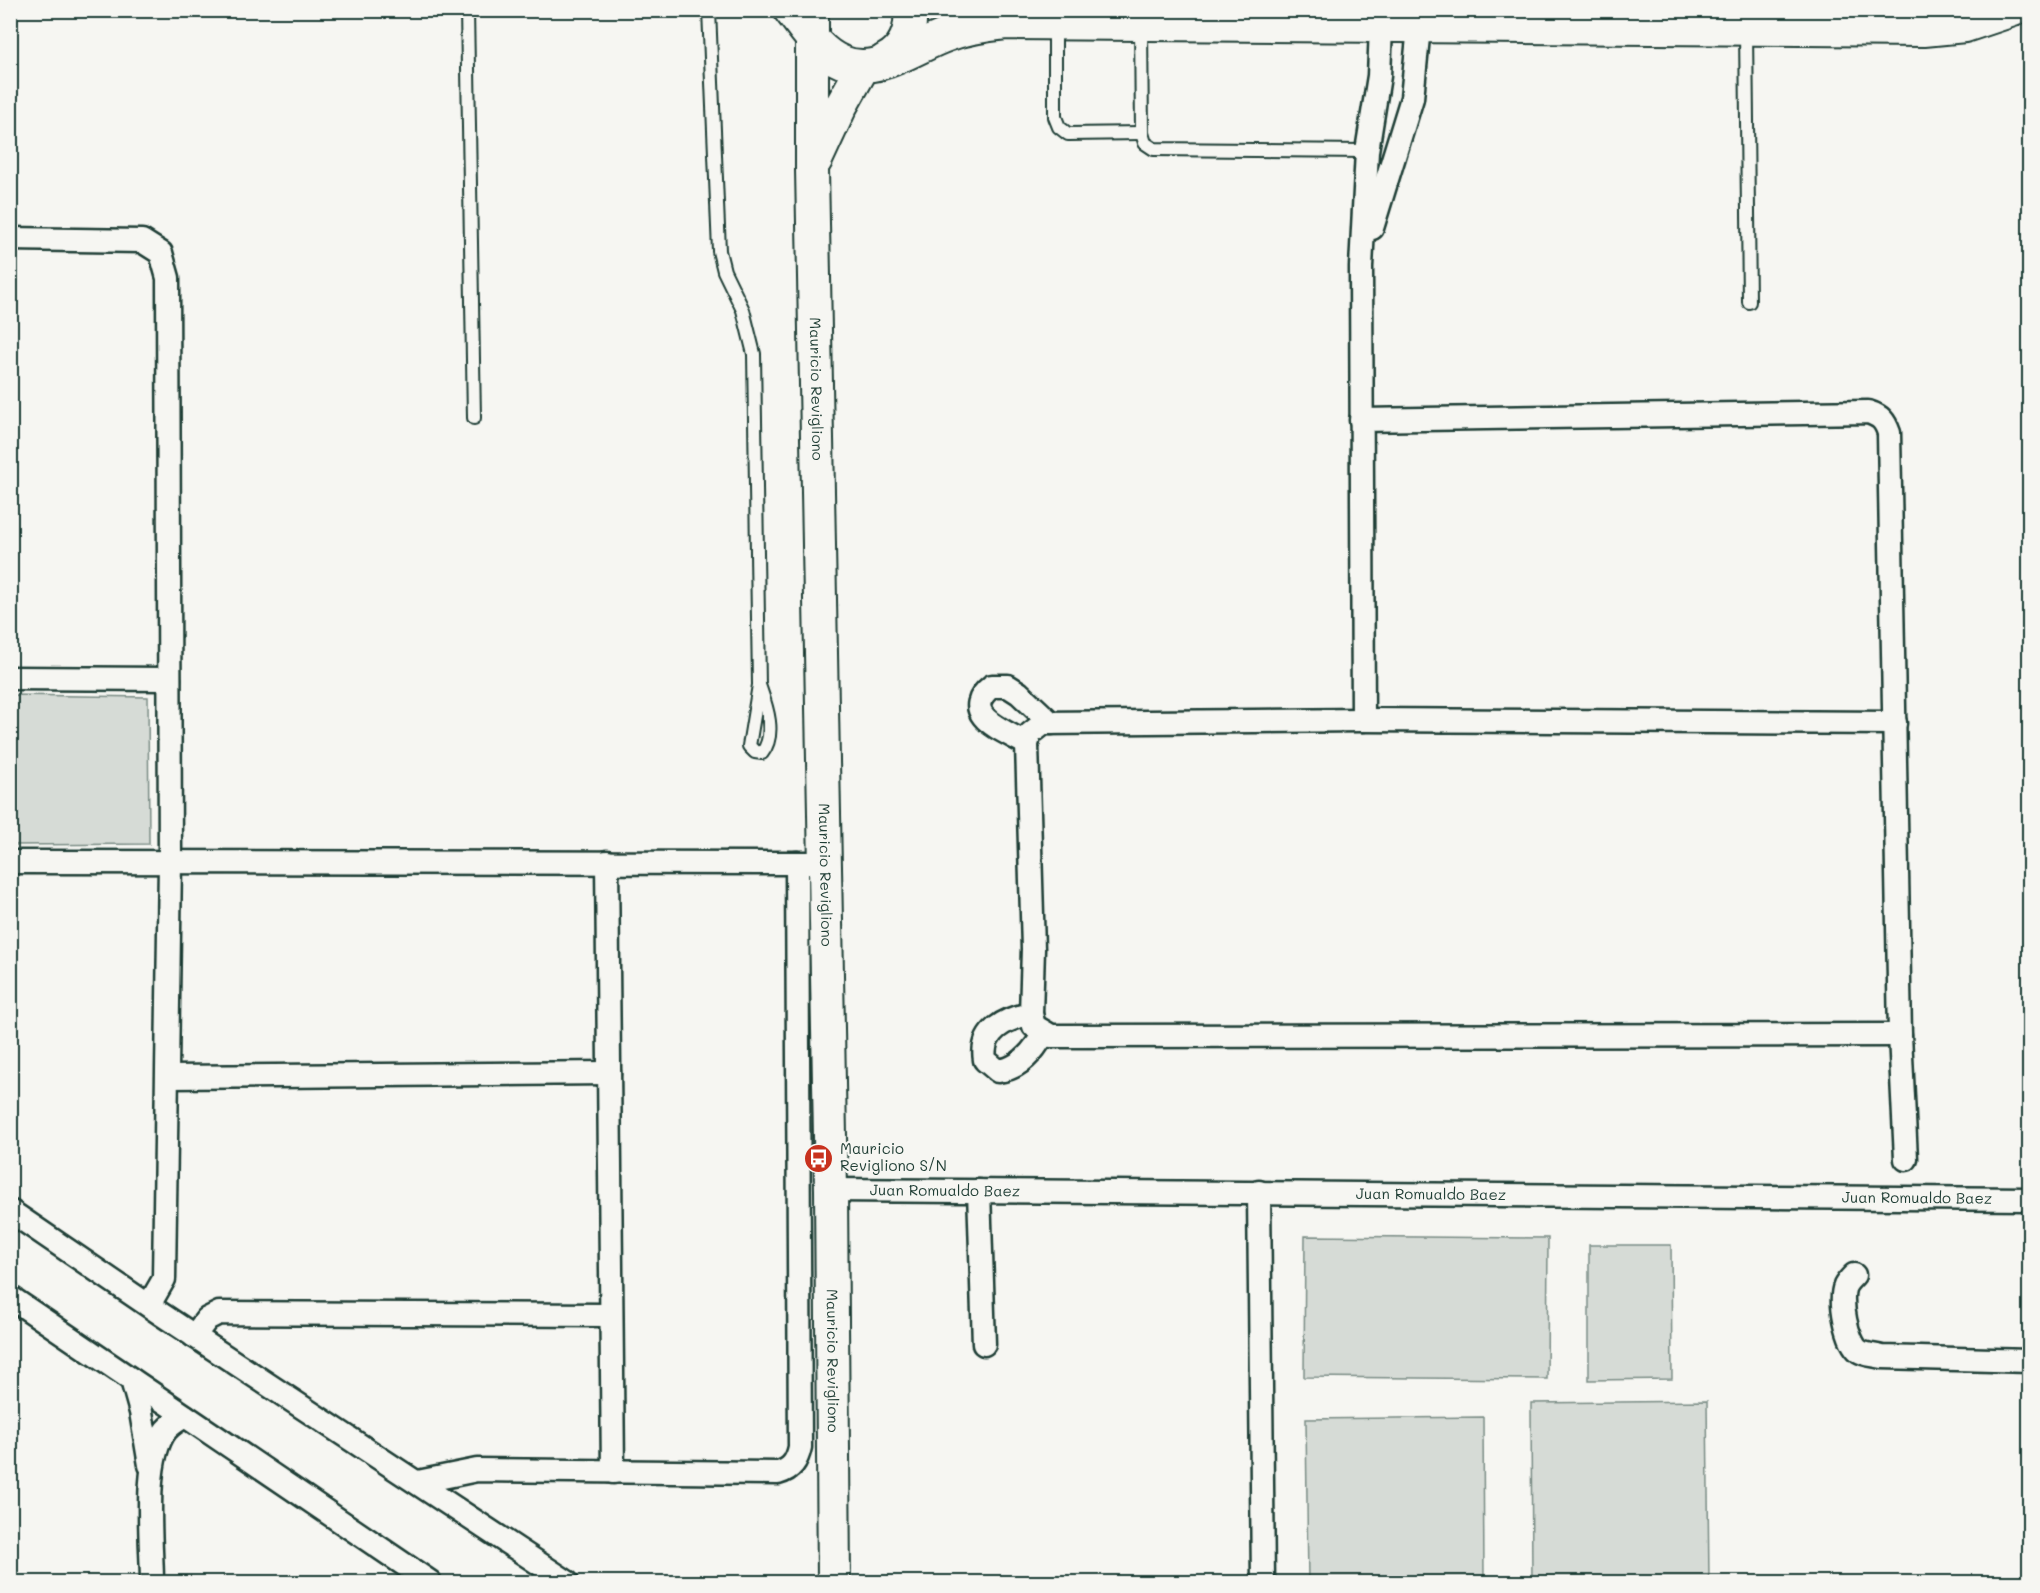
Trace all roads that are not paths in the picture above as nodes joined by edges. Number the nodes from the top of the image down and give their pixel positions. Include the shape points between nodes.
1 (467, 10) edge
2 (709, 10) edge
3 (910, 10) edge
4 (2013, 10) edge
5 (1055, 23) junction
6 (1141, 24) junction
7 (810, 25) edge
8 (1381, 27) junction
9 (1419, 27) junction
10 (1746, 28) junction
11 (871, 65) junction
12 (1142, 133) junction
13 (1367, 151) junction
14 (812, 168) junction
15 (10, 239) edge
16 (1361, 267) junction
17 (1749, 302) dead end
18 (474, 418) dead end
19 (1361, 420) junction
20 (10, 678) edge
21 (169, 679) junction
22 (759, 685) dead end
23 (1363, 720) junction
24 (1052, 723) junction
25 (1895, 723) junction
26 (1027, 744) junction
27 (10, 862) edge
28 (170, 862) junction
29 (607, 862) junction
30 (811, 863) junction
31 (1031, 1014) junction
32 (1044, 1033) junction
33 (1900, 1035) junction
34 (609, 1072) junction
35 (168, 1077) junction
36 (1906, 1159) dead end
37 (831, 1190) junction
38 (979, 1191) junction
39 (1258, 1192) junction
40 (2030, 1199) edge
41 (10, 1210) edge
42 (1854, 1275) dead end
43 (10, 1296) edge
44 (149, 1305) junction
45 (609, 1315) junction
46 (194, 1336) junction
47 (984, 1344) dead end
48 (2030, 1361) edge
49 (132, 1380) junction
50 (185, 1416) junction
51 (613, 1472) junction
52 (151, 1473) junction
53 (418, 1482) junction
54 (152, 1582) edge
55 (430, 1582) edge
56 (567, 1582) edge
57 (834, 1582) edge
58 (1263, 1582) edge

1 - 18 lane
2 - 22 lane via 719,251 724,271 744,310 754,354
3 - 11 main road via 909,30 898,51
4 - 10 main road via 1943,30
5 - 6 main road
5 - 11 main road via 1006,23 961,30
5 - 12 lane via 1055,117 1059,127 1068,134
6 - 8 main road
6 - 12 lane
7 - 11 main road via 840,62
7 - 14 main road, Mauricio Revigliono
8 - 9 main road
8 - 13 street via 1379,76
9 - 10 main road
9 - 16 street via 1412,99
10 - 17 lane
11 - 14 main road, Mauricio Revigliono via 840,106
12 - 13 lane via 1154,149
13 - 16 street
14 - 30 main road, Mauricio Revigliono
15 - 21 street via 142,240 161,253 166,264
16 - 19 street
19 - 23 street
19 - 25 street via 1868,412 1878,415 1886,422 1889,433
20 - 21 street
21 - 28 street
23 - 24 street
23 - 25 street
24 - 26 street via 1036,728
24 - 26 street via 1008,686 992,686 986,691 981,700 985,720
25 - 33 street
26 - 31 street
27 - 28 street
28 - 29 street
28 - 35 street
29 - 30 street
29 - 34 street
30 - 37 main road, Mauricio Revigliono
30 - 51 street via 797,1460 788,1470 778,1473
31 - 32 street via 1034,1026
31 - 32 street via 1014,1016 992,1031 986,1042 985,1060 998,1071 1006,1070 1036,1048
32 - 33 street
33 - 36 street
34 - 35 street
34 - 45 street
35 - 44 street via 164,1279
37 - 38 street, Juan Romualdo Baez
37 - 57 main road, Mauricio Revigliono
38 - 39 street, Juan Romualdo Baez
38 - 47 street
39 - 40 street, Juan Romualdo Baez
39 - 58 street
41 - 44 street
42 - 48 street via 1843,1299 1848,1334 1860,1352 1882,1357
43 - 49 street
44 - 46 street
45 - 46 street via 219,1313 207,1319
45 - 51 street
46 - 53 street
49 - 50 street
49 - 52 street
50 - 52 street via 166,1429 156,1447
50 - 55 street
51 - 53 street via 477,1470
52 - 54 street
53 - 56 street

